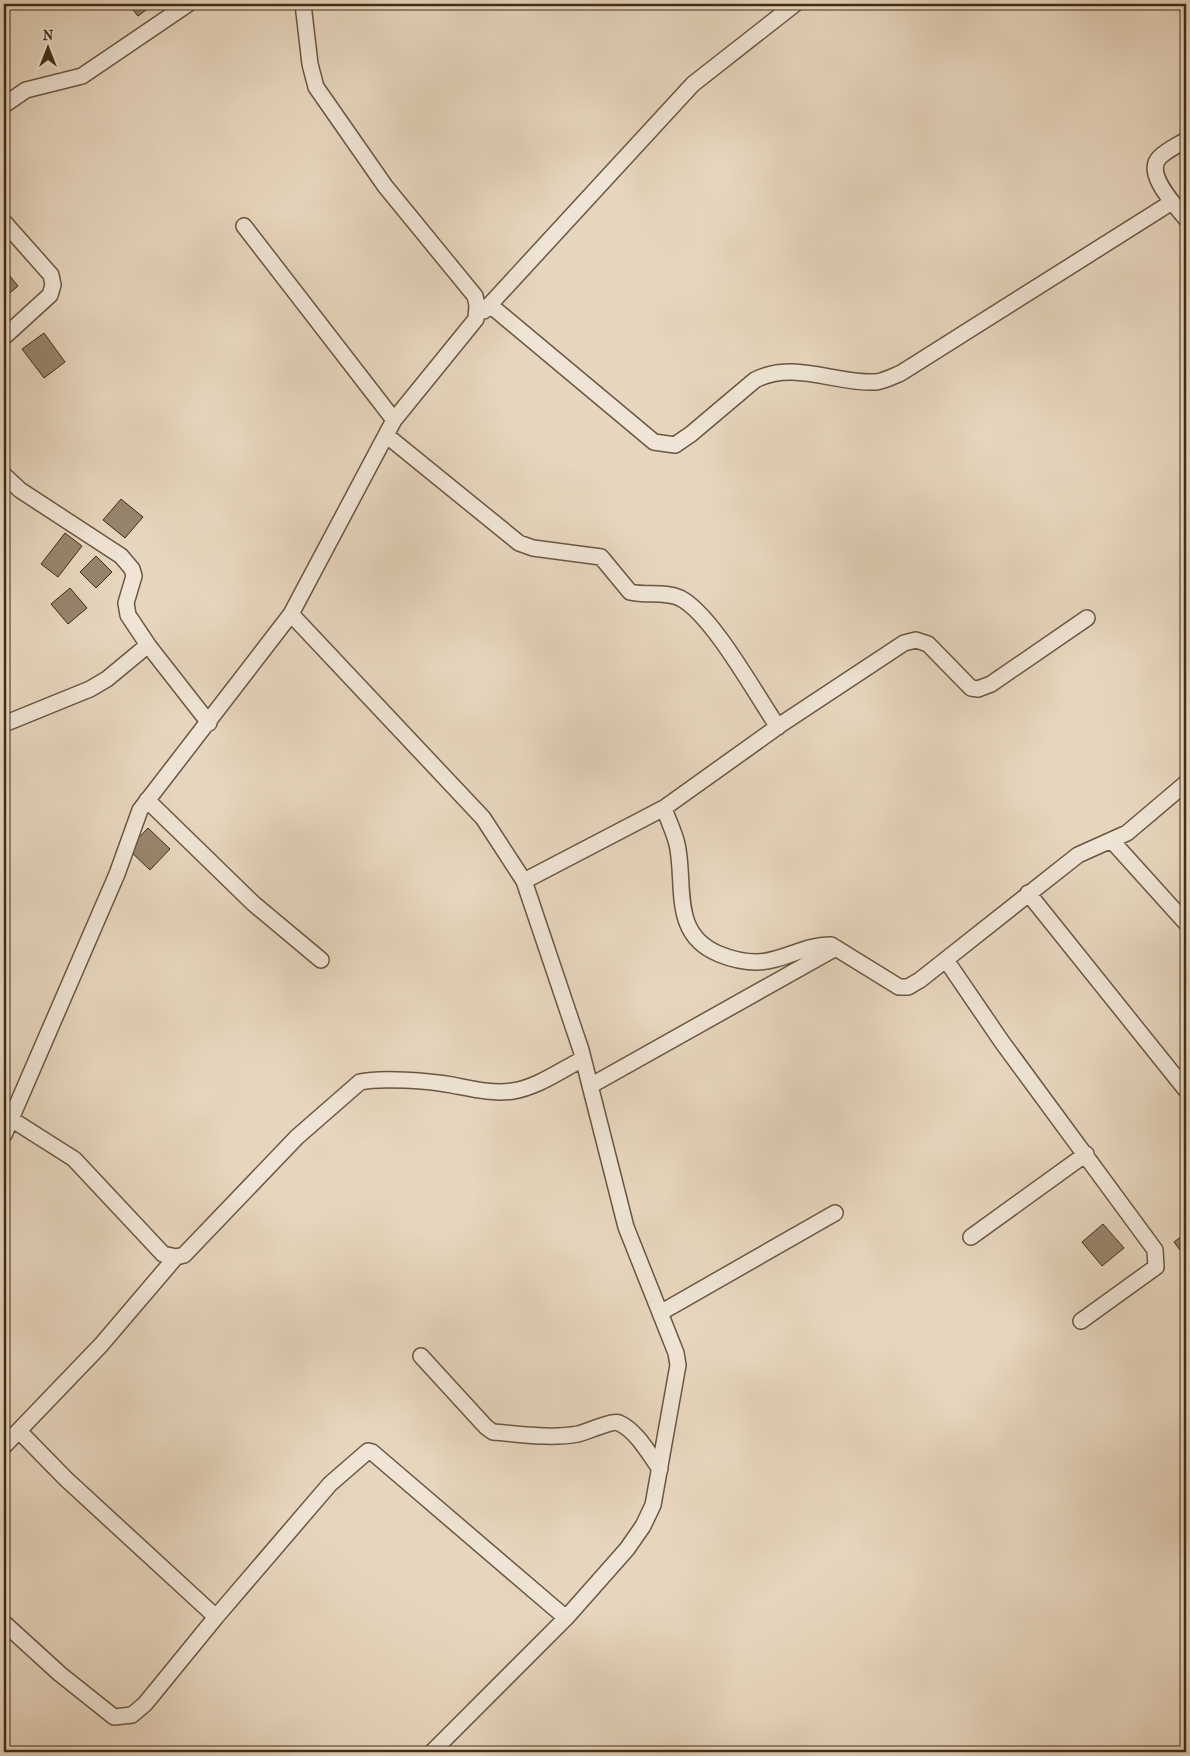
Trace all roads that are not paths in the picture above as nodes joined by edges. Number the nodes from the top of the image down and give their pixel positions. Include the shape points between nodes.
1 (188, 4) edge
2 (303, 4) edge
3 (795, 4) edge
4 (4, 105) edge
5 (1186, 140) edge
6 (1172, 202) junction
7 (1186, 219) edge
8 (4, 222) edge
9 (244, 226) dead end
10 (490, 305) junction
11 (476, 319) junction
12 (4, 337) edge
13 (394, 420) junction
14 (386, 435) junction
15 (4, 474) edge
16 (291, 614) junction
17 (1087, 618) dead end
18 (148, 645) junction
19 (209, 723) junction
20 (4, 724) edge
21 (778, 727) junction
22 (1186, 783) edge
23 (147, 800) junction
24 (664, 808) junction
25 (1112, 841) junction
26 (524, 881) junction
27 (1028, 892) junction
28 (1186, 924) edge
29 (836, 948) junction
30 (321, 960) dead end
31 (946, 960) junction
32 (583, 1059) junction
33 (590, 1086) junction
34 (1186, 1090) edge
35 (11, 1119) junction
36 (4, 1135) edge
37 (1086, 1154) junction
38 (835, 1213) dead end
39 (971, 1237) dead end
40 (176, 1257) junction
41 (660, 1313) junction
42 (1081, 1321) dead end
43 (422, 1356) dead end
44 (19, 1431) junction
45 (4, 1446) edge
46 (660, 1469) junction
47 (216, 1617) junction
48 (566, 1618) junction
49 (4, 1622) edge
50 (432, 1752) edge

1 - 4 street via 82,76 26,90
2 - 11 street via 316,87 385,186 475,296
3 - 10 street via 693,84
5 - 6 street via 1159,158 1155,168 1155,177
6 - 7 street
6 - 10 street via 901,373 878,382 794,371 766,374 675,444 654,442
8 - 12 street via 51,275 53,285 50,295
9 - 13 street
10 - 11 street
11 - 13 street
13 - 14 street
14 - 16 street
14 - 21 street via 519,543 533,548 601,557 630,592 667,594 693,606 715,632
15 - 18 street via 20,490 125,560 134,576 126,603 128,615
16 - 19 street
16 - 26 street via 483,818
17 - 21 street via 991,684 978,689 971,688 928,644 916,640 904,643
18 - 19 street
18 - 20 street via 90,689
19 - 23 street
21 - 24 street
22 - 25 street via 1128,833
23 - 30 street via 254,904
23 - 35 street
24 - 26 street
24 - 29 street via 677,844 683,909 688,927 696,939 711,951 732,959 756,962 821,945
25 - 27 street via 1078,856
25 - 28 street
26 - 32 street
27 - 31 street
27 - 34 street
29 - 31 street via 899,987 908,987
29 - 33 street
31 - 37 street via 1002,1042
32 - 33 street
32 - 40 street via 533,1086 513,1091 478,1091 451,1085 398,1081 360,1082 297,1136 184,1255
33 - 41 street via 626,1227
35 - 36 street
35 - 40 street via 74,1160 163,1254
37 - 39 street
37 - 42 street via 1149,1240 1157,1259 1156,1267
38 - 41 street
40 - 44 street via 101,1345
41 - 46 street via 678,1365
43 - 46 street via 493,1432 568,1435 619,1423 633,1433
44 - 45 street
44 - 47 street via 66,1479
46 - 48 street via 652,1505 643,1526
47 - 48 street via 330,1484 368,1451
47 - 49 street via 145,1704 132,1715 121,1718 114,1718 60,1674
48 - 50 street

